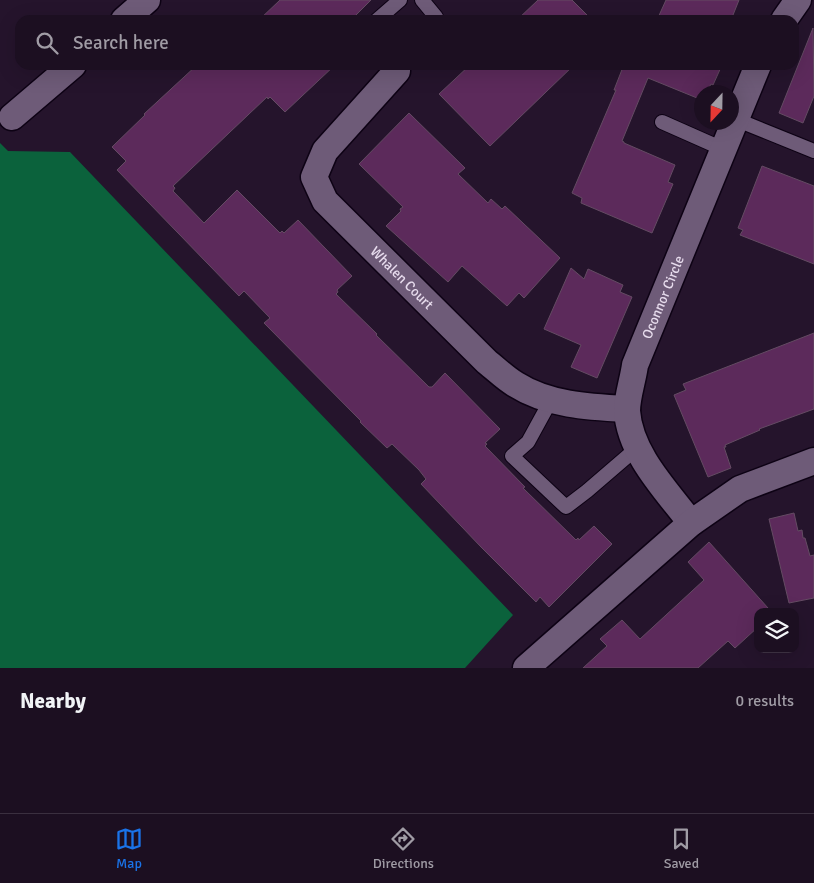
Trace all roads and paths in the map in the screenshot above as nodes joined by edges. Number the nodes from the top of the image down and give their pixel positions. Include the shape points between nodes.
1 (147, 0) edge
2 (400, 0) edge
3 (422, 0) edge
4 (798, 0) edge
5 (130, 15) edge
6 (383, 15) edge
7 (434, 15) edge
8 (788, 15) edge
9 (67, 70) edge
10 (395, 70) edge
11 (756, 70) edge
12 (739, 110) edge
13 (12, 117) dead end
14 (739, 121) edge
15 (662, 122) dead end
16 (730, 130) edge
17 (722, 149) junction
18 (814, 151) edge
19 (551, 400) junction
20 (627, 409) junction
21 (637, 448) junction
22 (814, 461) edge
23 (691, 522) junction
24 (526, 668) edge

1 - 5 street
2 - 6 lane
3 - 7 lane
4 - 8 street
9 - 13 street
10 - 19 street, Whalen Court via 325,151 314,177 326,201 487,362 515,384
11 - 12 street, Oconnor Circle
14 - 18 lane
15 - 17 lane
16 - 17 street, Oconnor Circle
17 - 20 street, Oconnor Circle via 635,366
19 - 20 street, Whalen Court via 588,407
19 - 21 lane via 528,442 512,456 566,507
20 - 21 street, Oconnor Circle
21 - 23 street, Oconnor Circle
22 - 23 street via 740,489
23 - 24 street

